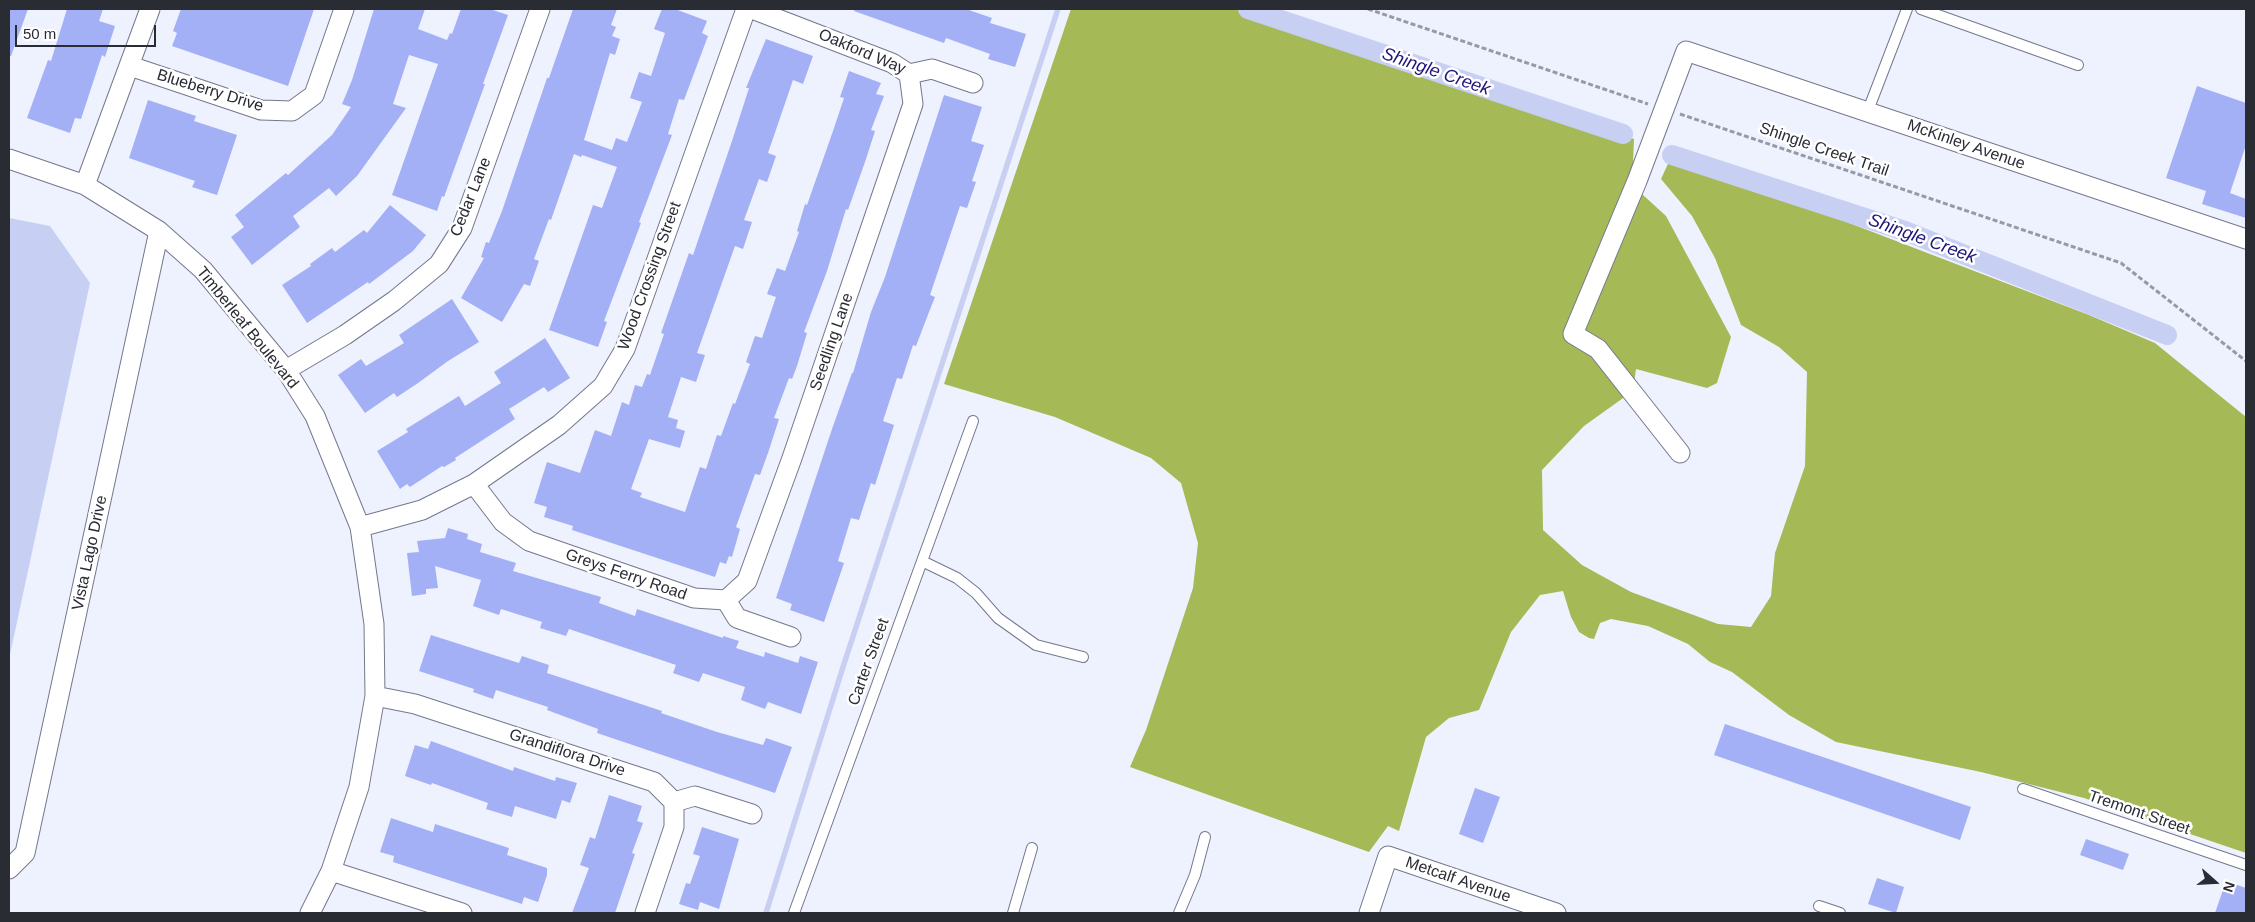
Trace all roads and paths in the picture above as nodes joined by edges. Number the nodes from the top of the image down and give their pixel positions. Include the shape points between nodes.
1 (150, 9) edge
2 (344, 9) edge
3 (540, 9) edge
4 (746, 9) edge
5 (752, 9) edge
6 (1368, 9) edge
7 (1907, 9) edge
8 (1921, 9) edge
9 (130, 66) junction
10 (2078, 66) dead end
11 (909, 74) junction
12 (973, 83) dead end
13 (1665, 109) junction
14 (1867, 112) junction
15 (9, 159) edge
16 (85, 186) junction
17 (158, 232) junction
18 (2246, 240) edge
19 (2246, 360) edge
20 (286, 370) junction
21 (972, 421) dead end
22 (1680, 453) dead end
23 (474, 484) junction
24 (360, 527) junction
25 (922, 561) junction
26 (726, 600) junction
27 (791, 637) dead end
28 (1083, 658) dead end
29 (375, 696) junction
30 (2023, 789) dead end
31 (674, 802) junction
32 (752, 814) dead end
33 (1205, 837) dead end
34 (1032, 848) dead end
35 (2246, 865) edge
36 (9, 868) edge
37 (331, 871) junction
38 (1819, 906) dead end
39 (310, 913) edge
40 (462, 913) edge
41 (645, 913) edge
42 (794, 913) edge
43 (1013, 913) edge
44 (1179, 913) edge
45 (1369, 913) edge
46 (1556, 913) edge
47 (1840, 913) edge

1 - 9 street
2 - 9 street, Blueberry Drive via 314,95 292,110 261,110
3 - 20 street, Cedar Lane via 462,228 439,264 394,301
4 - 23 street, Wood Crossing Street via 625,349 603,386 559,425
5 - 11 street, Oakford Way via 876,56
6 - 13 path, Shingle Creek Trail
7 - 14 lane
8 - 10 lane
9 - 16 street
11 - 12 street, Oakford Way via 932,69
11 - 26 street, Seedling Lane via 913,104 792,458 747,581
13 - 14 street, McKinley Avenue via 1686,51
13 - 19 path, Shingle Creek Trail via 2121,264
13 - 22 street via 1572,334 1598,349
14 - 18 street, McKinley Avenue
15 - 16 street, Timberleaf Boulevard
16 - 17 street, Timberleaf Boulevard
17 - 20 street, Timberleaf Boulevard via 203,270
17 - 36 street, Vista Lago Drive via 25,853
20 - 24 street, Timberleaf Boulevard via 315,416
21 - 25 lane, Carter Street
23 - 24 street, Wood Crossing Street via 422,510
23 - 26 street, Greys Ferry Road via 502,522 528,541 694,598
24 - 29 street, Timberleaf Boulevard via 374,624
25 - 28 lane via 957,578 976,593 998,618 1036,645
25 - 42 lane, Carter Street
26 - 27 street via 737,618
29 - 31 street, Grandiflora Drive via 415,704 654,782
29 - 37 street, Timberleaf Boulevard via 359,787
30 - 35 lane, Tremont Street
31 - 32 street via 695,796
31 - 41 street via 674,827
33 - 44 lane via 1195,875
34 - 43 lane
37 - 39 street, Timberleaf Boulevard
37 - 40 street
38 - 47 lane
45 - 46 street, Metcalf Avenue via 1388,856

